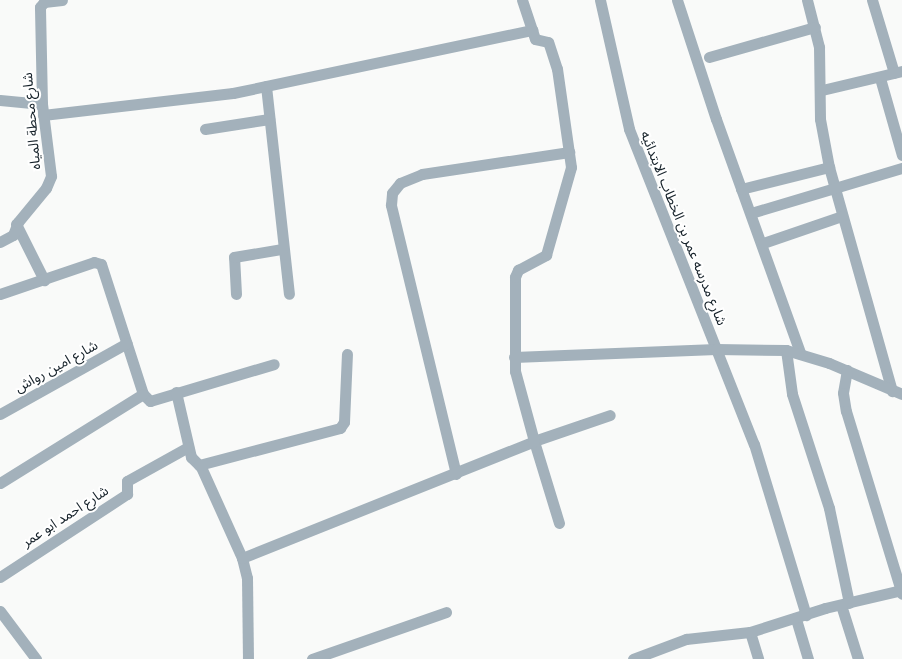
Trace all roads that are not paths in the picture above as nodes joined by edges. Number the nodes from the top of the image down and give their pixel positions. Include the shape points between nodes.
1 (62, 0) edge
2 (522, 0) edge
3 (600, 0) edge
4 (677, 0) edge
5 (807, 0) edge
6 (872, 0) edge
7 (815, 27) junction
8 (532, 30) junction
9 (709, 57) dead end
10 (898, 72) edge
11 (880, 78) junction
12 (266, 86) junction
13 (822, 90) junction
14 (0, 100) edge
15 (42, 110) junction
16 (269, 119) junction
17 (205, 129) dead end
18 (569, 152) junction
19 (902, 155) edge
20 (829, 166) junction
21 (902, 168) edge
22 (836, 188) junction
23 (741, 189) junction
24 (751, 213) junction
25 (842, 216) junction
26 (16, 224) junction
27 (0, 242) edge
28 (763, 243) junction
29 (282, 249) junction
30 (44, 280) junction
31 (0, 292) edge
32 (236, 294) dead end
33 (289, 294) dead end
34 (127, 343) junction
35 (716, 349) junction
36 (786, 350) junction
37 (800, 352) junction
38 (347, 354) dead end
39 (514, 357) junction
40 (274, 364) dead end
41 (847, 370) junction
42 (176, 392) junction
43 (897, 392) edge
44 (143, 394) junction
45 (0, 414) edge
46 (610, 415) dead end
47 (534, 441) junction
48 (188, 448) junction
49 (199, 464) junction
50 (456, 474) junction
51 (0, 483) edge
52 (559, 523) dead end
53 (242, 558) junction
54 (0, 577) edge
55 (902, 591) edge
56 (845, 604) junction
57 (0, 611) edge
58 (446, 612) dead end
59 (801, 617) junction
60 (750, 632) junction
61 (246, 658) edge
62 (36, 659) edge
63 (312, 659) edge
64 (633, 659) edge
65 (758, 659) edge
66 (808, 659) edge
67 (858, 659) edge

1 - 15 street, شارع محطة المياه via 44,2 40,7
2 - 8 street
3 - 35 street, شارع مدرسه عمر بن الخطاب الابتدائيه via 629,129
4 - 23 street
5 - 7 street
6 - 10 street
7 - 9 street
7 - 13 street
8 - 12 street
8 - 18 street via 536,41 548,42 557,69
10 - 11 street
11 - 13 street
11 - 19 street
12 - 15 street via 202,98
12 - 16 street
13 - 20 street via 820,119
14 - 15 street
15 - 26 street, شارع محطة المياه via 50,176 46,188
16 - 17 street
16 - 29 street
18 - 39 street via 570,175 547,253 518,270 515,277
18 - 50 street via 422,174 400,183 392,194 391,204
20 - 22 street
20 - 23 street
21 - 22 street
22 - 24 street
22 - 25 street
23 - 24 street
24 - 28 street
25 - 28 street
25 - 43 street
26 - 27 street, شارع محطة المياه via 12,235
26 - 30 street
28 - 37 street
29 - 32 street via 234,257
29 - 33 street
30 - 31 street
30 - 34 street via 94,262 101,264
34 - 44 street
34 - 45 street, شارع امين رواش
35 - 36 street
35 - 39 street
35 - 59 street, شارع مدرسه عمر بن الخطاب الابتدائيه via 754,444
36 - 37 street
36 - 56 street via 792,394 830,508
37 - 41 street
38 - 49 street via 344,422 340,428
39 - 47 street via 517,384
40 - 42 street
41 - 43 street
41 - 55 street via 843,393 846,411
42 - 44 street via 150,401
42 - 48 street
44 - 51 street
46 - 47 street
47 - 50 street
47 - 52 street
48 - 49 street via 191,458
48 - 54 street, شارع احمد ابو عمر via 127,481 127,494
49 - 53 street
50 - 53 street via 380,501
53 - 61 street via 246,578
55 - 56 street
56 - 59 street
56 - 67 street
57 - 62 street
58 - 63 street
59 - 60 street
59 - 66 street, شارع مدرسه عمر بن الخطاب الابتدائيه
60 - 64 street via 686,639
60 - 65 street

